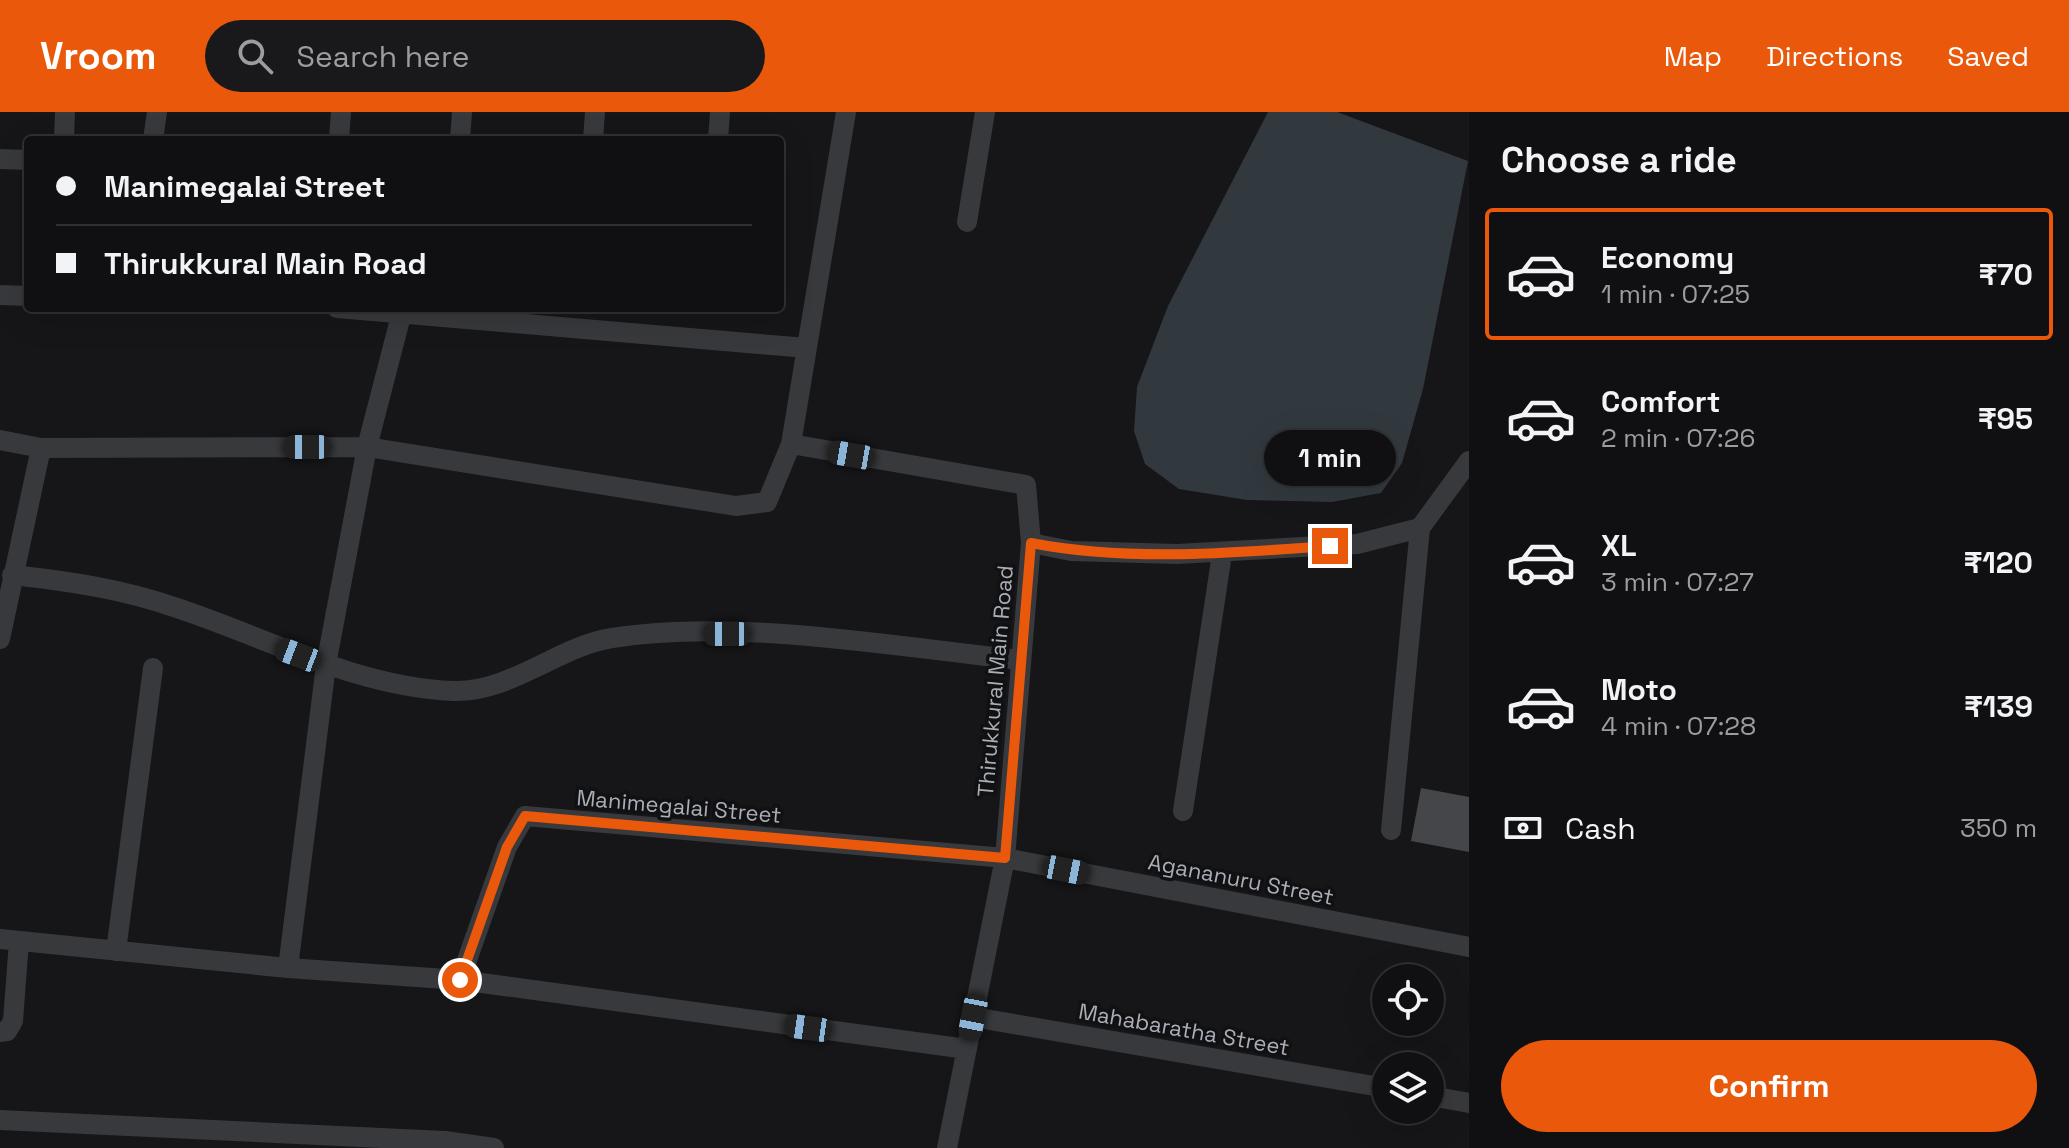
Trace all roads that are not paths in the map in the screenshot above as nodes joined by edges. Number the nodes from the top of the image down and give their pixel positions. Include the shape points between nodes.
1 (65, 112) edge
2 (157, 112) edge
3 (341, 112) edge
4 (462, 112) edge
5 (595, 112) edge
6 (720, 112) edge
7 (846, 112) edge
8 (985, 112) edge
9 (64, 136) edge
10 (154, 136) edge
11 (339, 136) edge
12 (460, 136) edge
13 (593, 136) edge
14 (718, 136) edge
15 (0, 159) edge
16 (24, 160) edge
17 (967, 222) dead end
18 (0, 295) edge
19 (24, 296) edge
20 (402, 312) edge
21 (413, 312) edge
22 (807, 348) junction
23 (0, 440) edge
24 (791, 444) junction
25 (367, 447) junction
26 (41, 448) junction
27 (1469, 461) edge
28 (1420, 528) junction
29 (1031, 543) junction
30 (1222, 554) junction
31 (12, 575) junction
32 (0, 639) edge
33 (1021, 660) junction
34 (326, 665) junction
35 (153, 668) dead end
36 (1183, 811) dead end
37 (1391, 830) dead end
38 (1005, 858) junction
39 (9, 940) edge
40 (1469, 947) edge
41 (116, 951) junction
42 (288, 968) junction
43 (460, 980) junction
44 (973, 1017) junction
45 (0, 1032) edge
46 (967, 1049) junction
47 (1372, 1086) edge
48 (1444, 1099) edge
49 (1469, 1103) edge
50 (0, 1120) edge
51 (494, 1148) edge
52 (947, 1148) edge

1 - 9 street
2 - 10 street
3 - 11 street
4 - 12 street
5 - 13 street
6 - 14 street
7 - 22 street
8 - 17 street
15 - 16 street
18 - 19 street
20 - 25 street
21 - 22 street
22 - 24 street
23 - 26 street
24 - 25 street via 767,502 736,506
24 - 29 street via 1026,485
25 - 26 street
25 - 34 street
26 - 31 street
27 - 28 street
28 - 30 street, Thirukkural Main Road via 1357,544
28 - 37 street
29 - 30 street, Thirukkural Main Road via 1071,551
29 - 33 street, Thirukkural Main Road
30 - 36 street
31 - 32 street
31 - 34 street via 92,584 180,608
33 - 34 street via 753,633 608,638 482,689 419,688
33 - 38 street, Thirukkural Main Road
34 - 42 street
35 - 41 street
38 - 40 street, Agananuru Street
38 - 43 street, Manimegalai Street via 525,816 507,847
38 - 44 street, Thirukkural Main Road
39 - 41 street
39 - 45 street via 13,1021
41 - 42 street
42 - 43 street
43 - 46 street
44 - 46 street, Thirukkural Main Road
44 - 47 street, Mahabaratha Street
46 - 52 street, Thirukkural Main Road
48 - 49 street
50 - 51 street via 445,1141

